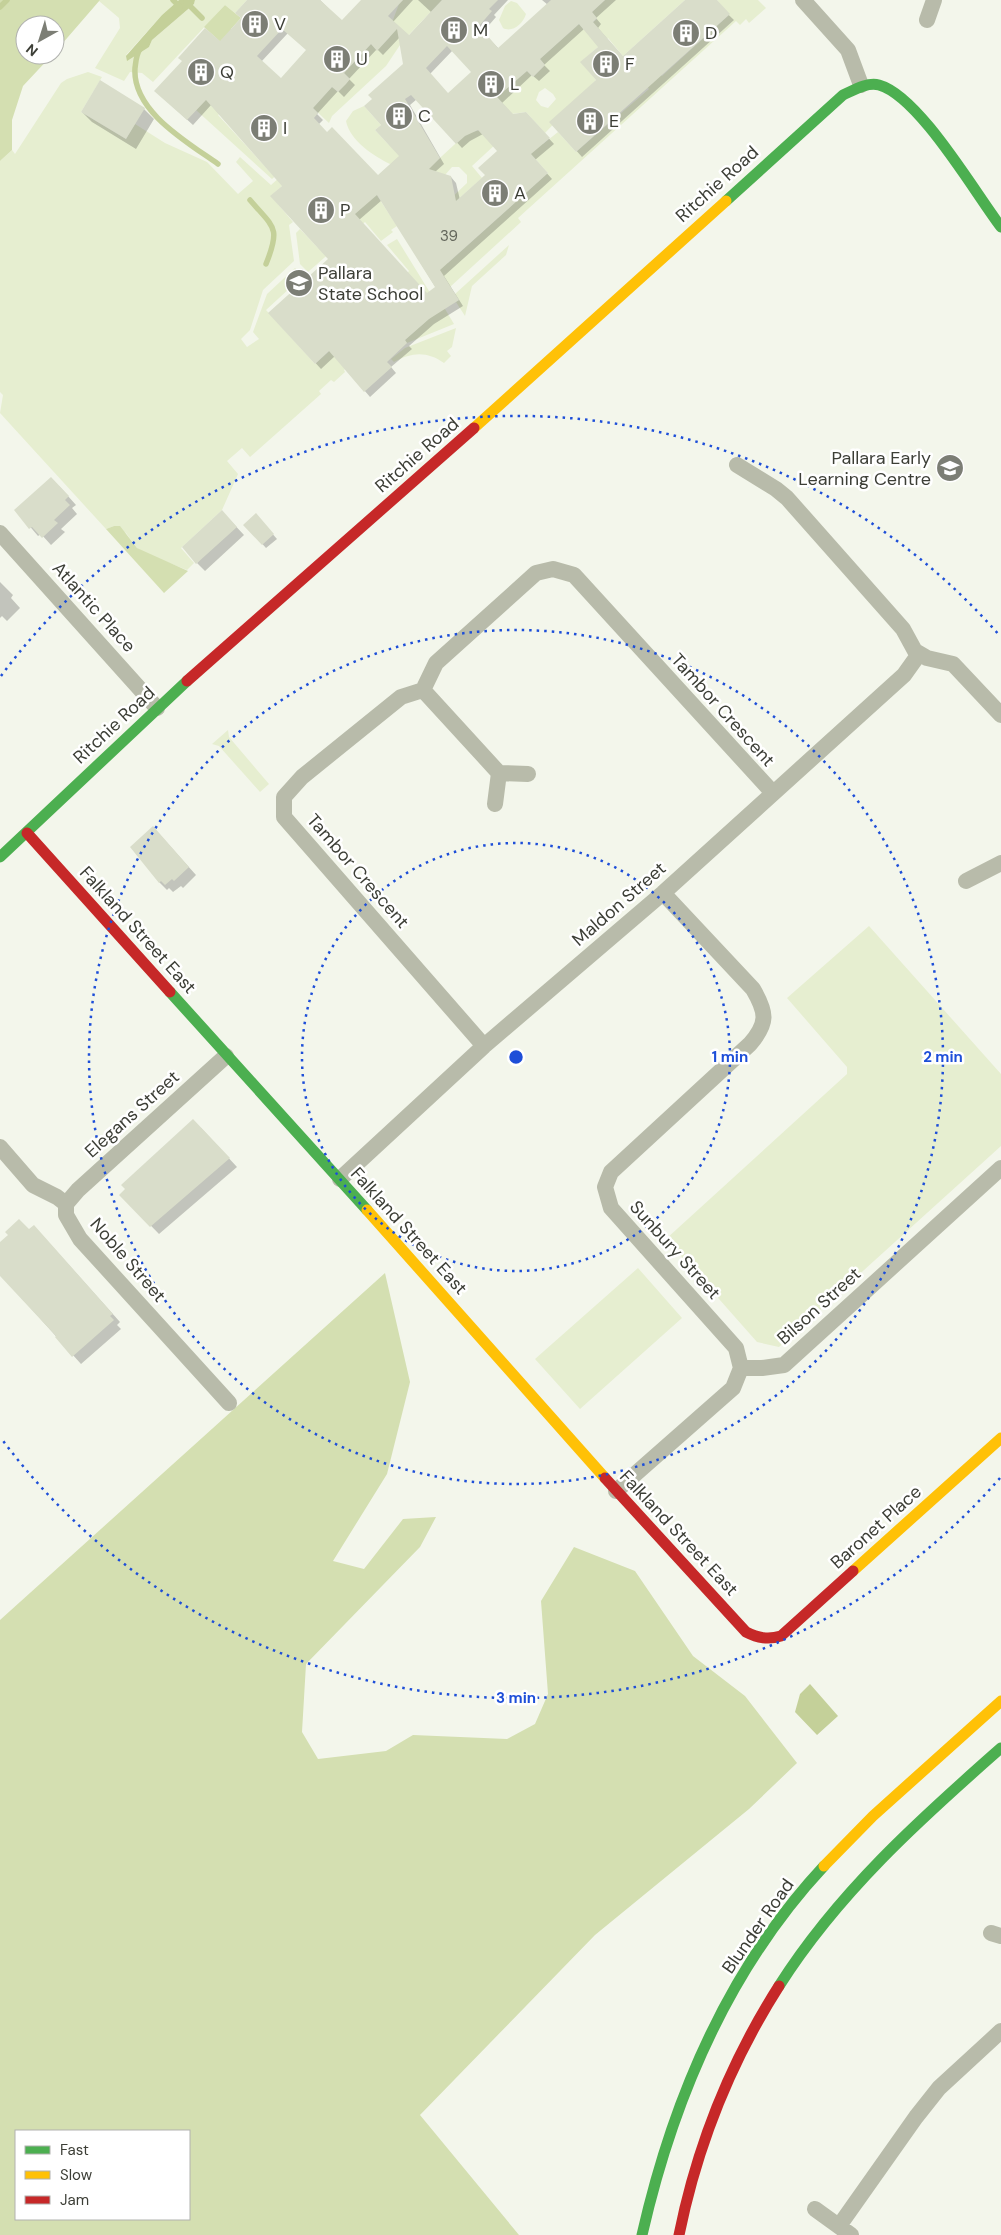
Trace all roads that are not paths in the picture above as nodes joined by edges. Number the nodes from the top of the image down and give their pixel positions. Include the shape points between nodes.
1 (803, 0) edge
2 (934, 0) edge
3 (927, 20) dead end
4 (861, 86) junction
5 (1001, 227) edge
6 (737, 465) dead end
7 (0, 533) edge
8 (919, 654) junction
9 (423, 690) junction
10 (157, 708) junction
11 (1001, 715) edge
12 (500, 773) junction
13 (528, 774) dead end
14 (773, 793) junction
15 (495, 804) dead end
16 (26, 833) junction
17 (0, 857) edge
18 (1001, 862) edge
19 (966, 881) dead end
20 (663, 893) junction
21 (484, 1046) junction
22 (226, 1056) junction
23 (0, 1147) edge
24 (1001, 1168) edge
25 (340, 1180) junction
26 (66, 1204) junction
27 (741, 1368) junction
28 (229, 1403) dead end
29 (1001, 1438) edge
30 (616, 1491) junction
31 (773, 1639) joint
32 (1001, 1701) edge
33 (1001, 1748) edge
34 (1001, 2031) edge
35 (814, 2209) dead end
36 (845, 2230) edge
37 (642, 2235) edge
38 (679, 2235) edge

1 - 4 street via 848,50
2 - 3 street
4 - 5 street via 881,84 897,94 928,126
4 - 10 street, Ritchie Road via 843,94 525,383
6 - 8 street via 786,498 903,628 910,646
7 - 10 street, Atlantic Place
8 - 11 street via 953,664
8 - 14 street, Maldon Street via 904,675
9 - 12 street
9 - 14 street, Tambor Crescent via 436,663 536,573 553,569 574,575
9 - 21 street, Tambor Crescent via 401,697 302,777 284,797 284,817
10 - 16 street, Ritchie Road
12 - 13 street
12 - 15 street
14 - 20 street, Maldon Street
16 - 17 street, Ritchie Road
16 - 22 street, Falkland Street East
18 - 19 street
20 - 21 street, Maldon Street
20 - 27 street, Sunbury Street via 753,989 764,1016 761,1031 750,1044 611,1172 605,1187 611,1208 736,1348
21 - 25 street, Maldon Street
22 - 25 street, Falkland Street East
22 - 26 street, Elegans Street
23 - 26 street via 33,1185
24 - 27 street, Bilson Street via 784,1365
25 - 30 street, Falkland Street East
26 - 28 street, Noble Street via 66,1214 80,1239
27 - 30 street via 733,1388
29 - 31 street, Baronet Place via 781,1636
30 - 31 street, Falkland Street East via 746,1632 758,1638
32 - 37 street, Blunder Road via 855,1834 810,1882 754,1957 714,2023 683,2093 649,2197
33 - 38 street via 871,1868 782,1978 746,2042 716,2109 693,2175
34 - 36 street via 939,2088 916,2116
35 - 36 street

